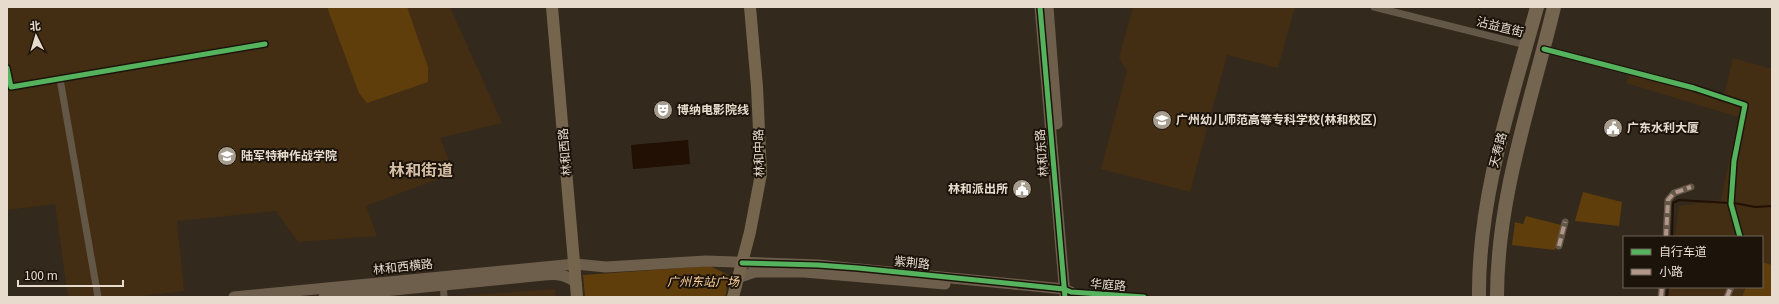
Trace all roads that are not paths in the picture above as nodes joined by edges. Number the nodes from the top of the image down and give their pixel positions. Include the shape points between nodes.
1 (552, 7) edge
2 (750, 7) edge
3 (1040, 7) edge
4 (1048, 7) edge
5 (1374, 7) edge
6 (1408, 7) edge
7 (1530, 7) edge
8 (1537, 7) edge
9 (1554, 7) edge
10 (1560, 7) edge
11 (1406, 15) junction
12 (265, 44) dead end
13 (1526, 45) junction
14 (1544, 49) junction
15 (7, 68) edge
16 (60, 79) junction
17 (1502, 136) junction
18 (1519, 141) junction
19 (1691, 187) dead end
20 (1565, 222) dead end
21 (1666, 236) edge
22 (1740, 236) edge
23 (1559, 246) dead end
24 (742, 263) junction
25 (575, 264) junction
26 (736, 278) junction
27 (443, 281) junction
28 (576, 283) junction
29 (1067, 294) edge
30 (98, 297) edge
31 (234, 297) edge
32 (324, 297) edge
33 (444, 297) edge
34 (577, 297) edge
35 (733, 297) edge
36 (1144, 297) edge
37 (1479, 297) edge
38 (1497, 297) edge

1 - 25 main road, 林和西路
2 - 24 main road, 林和中路 via 761,174
3 - 29 street, 林和东路
4 - 29 street, 林和东路
5 - 11 street, 沾益直街
6 - 11 street
7 - 13 highway
8 - 13 highway, 天寿路
9 - 14 highway, 天寿路
10 - 14 highway
11 - 13 street, 沾益直街
12 - 16 street
13 - 17 highway, 天寿路
14 - 18 highway, 天寿路
14 - 22 street via 1745,104 1734,161 1731,204
15 - 16 street via 11,87
16 - 30 street
17 - 18 highway
17 - 37 highway, 天寿路 via 1491,177 1484,219
18 - 38 highway, 天寿路 via 1508,185 1501,230
19 - 21 street via 1674,193 1668,200
20 - 23 street
24 - 25 street, 紫荆路 via 706,261 606,267
24 - 26 main road, 林和中路
24 - 29 street, 紫荆路 via 858,268
25 - 27 street, 林和西横路
25 - 28 main road, 林和西路
26 - 29 street, 紫荆路 via 760,272 817,273
26 - 35 main road, 林和中路
27 - 28 street, 林和西横路 via 555,274 568,276
27 - 31 street, 林和西横路
27 - 32 street, 林和西横路
27 - 33 street
28 - 34 main road, 林和西路
29 - 36 street, 华庭路

